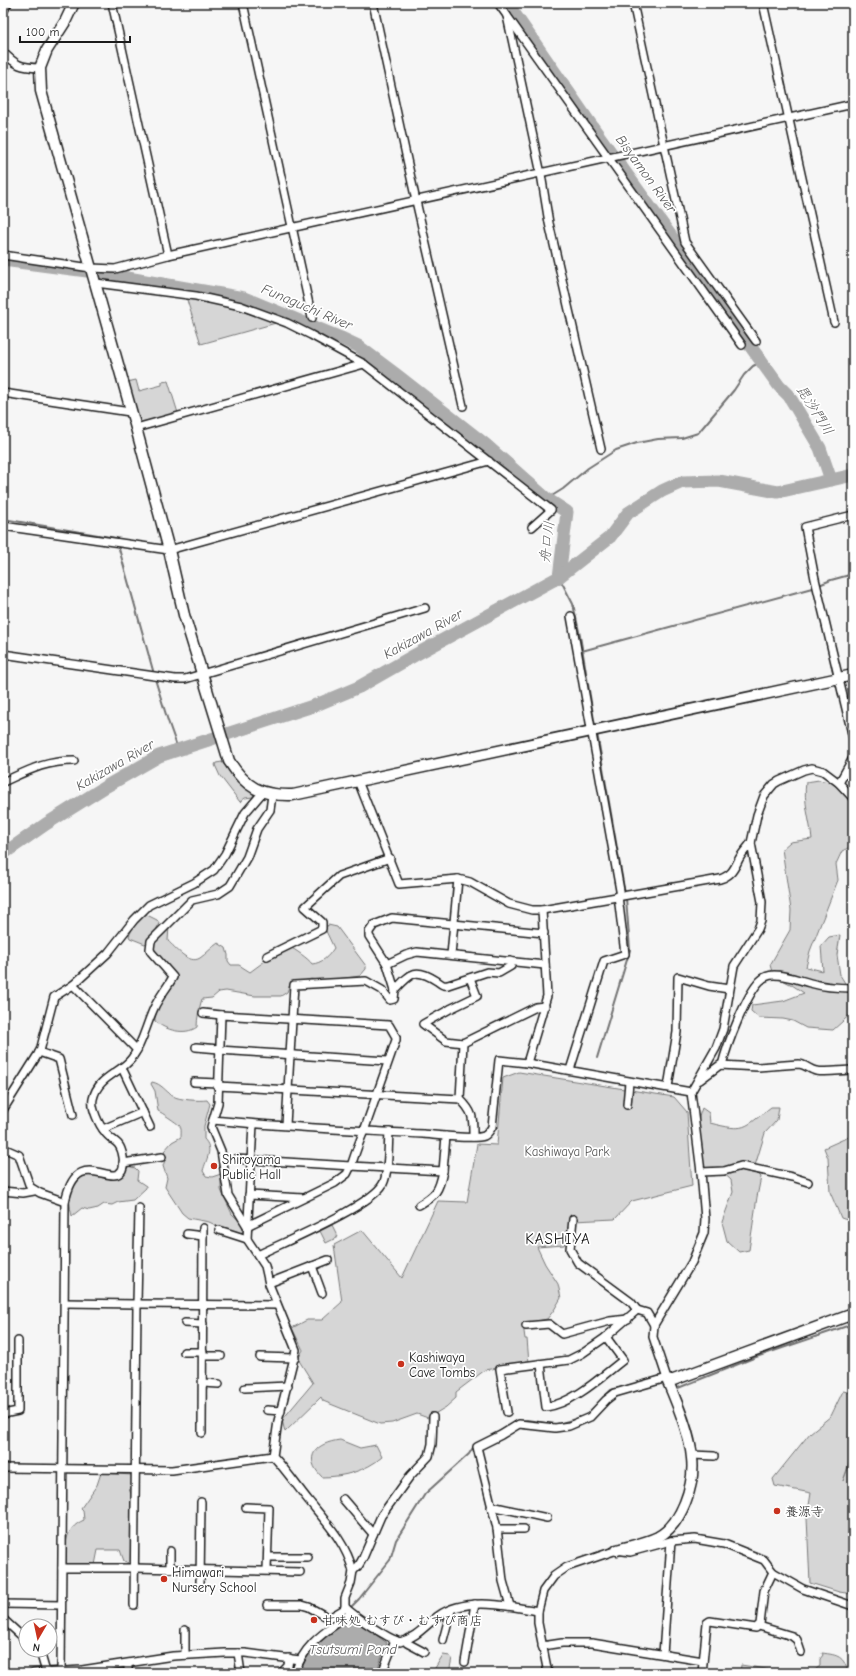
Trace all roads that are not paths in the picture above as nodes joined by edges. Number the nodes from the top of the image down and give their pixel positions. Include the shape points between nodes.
1 (8, 3) edge
2 (74, 3) edge
3 (112, 3) edge
4 (243, 3) edge
5 (373, 3) edge
6 (498, 3) edge
7 (633, 3) edge
8 (763, 3) edge
9 (3, 12) edge
10 (507, 16) junction
11 (3, 52) edge
12 (40, 68) junction
13 (853, 104) edge
14 (788, 118) junction
15 (665, 146) junction
16 (609, 158) junction
17 (541, 174) junction
18 (416, 201) junction
19 (292, 229) junction
20 (3, 255) edge
21 (168, 255) junction
22 (91, 268) junction
23 (96, 283) junction
24 (312, 318) dead end
25 (834, 322) dead end
26 (756, 341) dead end
27 (742, 345) dead end
28 (364, 364) junction
29 (3, 393) edge
30 (463, 406) dead end
31 (130, 412) junction
32 (136, 428) junction
33 (601, 449) dead end
34 (489, 461) junction
35 (853, 515) edge
36 (3, 526) edge
37 (532, 527) dead end
38 (169, 550) junction
39 (424, 608) dead end
40 (571, 616) dead end
41 (3, 654) edge
42 (201, 673) junction
43 (853, 675) edge
44 (838, 679) junction
45 (591, 730) junction
46 (853, 738) edge
47 (853, 758) edge
48 (74, 761) dead end
49 (358, 781) junction
50 (3, 782) edge
51 (839, 783) junction
52 (268, 794) junction
53 (853, 798) edge
54 (752, 843) junction
55 (390, 858) junction
56 (458, 879) junction
57 (620, 896) junction
58 (542, 910) junction
59 (455, 924) junction
60 (544, 932) junction
61 (451, 955) junction
62 (267, 956) dead end
63 (510, 961) junction
64 (387, 964) junction
65 (545, 965) junction
66 (470, 978) junction
67 (74, 985) junction
68 (853, 988) edge
69 (729, 989) junction
70 (394, 990) junction
71 (545, 1006) junction
72 (203, 1013) dead end
73 (221, 1015) junction
74 (291, 1019) junction
75 (463, 1043) junction
76 (196, 1047) dead end
77 (137, 1050) junction
78 (219, 1050) junction
79 (39, 1052) junction
80 (290, 1055) junction
81 (387, 1061) junction
82 (527, 1063) junction
83 (722, 1065) junction
84 (122, 1068) junction
85 (570, 1070) junction
86 (853, 1070) edge
87 (698, 1081) junction
88 (194, 1082) dead end
89 (629, 1082) junction
90 (218, 1085) junction
91 (668, 1087) junction
92 (288, 1091) junction
93 (691, 1092) junction
94 (376, 1095) junction
95 (460, 1100) junction
96 (627, 1105) dead end
97 (3, 1110) edge
98 (143, 1112) junction
99 (73, 1115) dead end
100 (212, 1120) junction
101 (253, 1124) junction
102 (286, 1126) junction
103 (150, 1128) dead end
104 (102, 1129) junction
105 (364, 1131) junction
106 (389, 1132) junction
107 (446, 1136) junction
108 (473, 1137) junction
109 (3, 1148) edge
110 (162, 1157) dead end
111 (236, 1159) dead end
112 (250, 1160) junction
113 (123, 1163) junction
114 (351, 1166) junction
115 (386, 1169) junction
116 (443, 1171) junction
117 (701, 1172) junction
118 (808, 1182) dead end
119 (34, 1190) junction
120 (3, 1191) edge
121 (249, 1195) junction
122 (303, 1198) junction
123 (65, 1202) junction
124 (419, 1205) dead end
125 (139, 1208) dead end
126 (573, 1220) dead end
127 (247, 1226) junction
128 (203, 1228) dead end
129 (219, 1230) dead end
130 (187, 1234) dead end
131 (203, 1236) junction
132 (247, 1239) junction
133 (258, 1255) junction
134 (328, 1260) dead end
135 (312, 1266) junction
136 (269, 1283) junction
137 (322, 1293) dead end
138 (65, 1303) junction
139 (137, 1304) junction
140 (204, 1304) junction
141 (277, 1304) junction
142 (637, 1310) junction
143 (853, 1314) edge
144 (628, 1319) junction
145 (185, 1323) dead end
146 (203, 1324) junction
147 (654, 1325) junction
148 (526, 1326) dead end
149 (606, 1338) junction
150 (18, 1341) dead end
151 (184, 1352) dead end
152 (203, 1354) junction
153 (221, 1356) dead end
154 (260, 1357) dead end
155 (295, 1358) junction
156 (542, 1364) junction
157 (668, 1380) junction
158 (202, 1383) junction
159 (219, 1384) dead end
160 (288, 1386) junction
161 (245, 1388) dead end
162 (267, 1410) dead end
163 (281, 1411) junction
164 (507, 1412) dead end
165 (3, 1414) edge
166 (432, 1417) dead end
167 (202, 1432) dead end
168 (692, 1455) junction
169 (273, 1456) junction
170 (714, 1456) dead end
171 (3, 1468) edge
172 (64, 1469) junction
173 (136, 1470) junction
174 (343, 1499) dead end
175 (201, 1502) dead end
176 (246, 1506) dead end
177 (491, 1508) junction
178 (547, 1518) dead end
179 (497, 1529) junction
180 (524, 1529) dead end
181 (373, 1534) junction
182 (671, 1541) junction
183 (617, 1550) junction
184 (170, 1551) dead end
185 (268, 1557) junction
186 (308, 1557) dead end
187 (62, 1568) junction
188 (135, 1568) junction
189 (170, 1568) junction
190 (200, 1569) junction
191 (267, 1570) junction
192 (353, 1571) junction
193 (300, 1572) dead end
194 (773, 1572) junction
195 (200, 1585) dead end
196 (3, 1604) edge
197 (267, 1604) dead end
198 (475, 1604) junction
199 (62, 1605) junction
200 (134, 1606) dead end
201 (510, 1606) junction
202 (853, 1606) edge
203 (348, 1610) junction
204 (451, 1610) junction
205 (538, 1611) junction
206 (3, 1619) edge
207 (758, 1626) junction
208 (185, 1630) dead end
209 (18, 1633) edge
210 (395, 1640) junction
211 (406, 1640) junction
212 (443, 1640) dead end
213 (542, 1646) junction
214 (424, 1652) dead end
215 (801, 1652) dead end
216 (238, 1653) junction
217 (663, 1654) junction
218 (185, 1655) junction
219 (42, 1658) edge
220 (289, 1658) junction
221 (300, 1660) junction
222 (704, 1661) junction
223 (465, 1662) dead end
224 (128, 1664) junction
225 (3, 1672) edge
226 (46, 1672) junction
227 (61, 1672) edge
228 (8, 1673) edge
229 (32, 1673) edge
230 (128, 1673) edge
231 (241, 1673) edge
232 (281, 1673) edge
233 (295, 1673) edge
234 (382, 1673) edge
235 (548, 1673) edge
236 (702, 1673) edge

1 - 9 street
2 - 12 street via 46,50
3 - 21 street
4 - 19 street
5 - 18 street
6 - 10 street
7 - 15 street
8 - 14 street
10 - 16 street
10 - 17 street
11 - 12 street via 21,67
12 - 22 street via 41,91
13 - 14 street
14 - 15 street
14 - 25 street
15 - 16 street
15 - 26 street via 685,242
16 - 17 street
16 - 27 street
17 - 18 street
17 - 33 street via 549,223
18 - 19 street
18 - 30 street
19 - 21 street
19 - 24 street
20 - 22 street
21 - 22 street via 115,269
22 - 23 street
23 - 28 street via 196,296 241,306 287,323
23 - 31 street
28 - 32 street
28 - 34 street
29 - 31 street
31 - 32 street
32 - 38 street
34 - 37 street via 551,510
34 - 38 street
35 - 44 street via 805,527
36 - 38 street
38 - 42 street
39 - 42 street
40 - 45 street
41 - 42 street via 175,679
42 - 52 street via 229,761 244,780
43 - 44 street
44 - 45 street
44 - 46 street
45 - 49 street
45 - 57 street
47 - 51 street
48 - 50 street via 40,765
49 - 52 street via 292,795
49 - 55 street
51 - 53 street
51 - 54 street via 823,770 812,768 774,784 760,803
52 - 67 street via 245,813 225,854 208,876 149,905 108,953
52 - 77 street via 270,810 257,829 247,857 230,886 218,894 192,900 151,941 151,952 173,977 153,1010
54 - 57 street via 727,877
54 - 69 street via 763,912 758,929 734,966
55 - 56 street via 399,884
55 - 62 street via 339,876 305,907 322,922 322,929
56 - 58 street via 470,882 509,904
56 - 59 street
57 - 58 street
57 - 85 street via 625,954 604,961
58 - 60 street
59 - 60 street
59 - 61 street
59 - 64 street via 399,918 374,925 369,936
60 - 65 street
61 - 63 street
61 - 64 street via 411,953
63 - 65 street
63 - 66 street via 511,966 499,973 487,972
64 - 70 street
65 - 71 street via 548,992
66 - 70 street via 445,986 422,972 406,978
66 - 75 street via 477,996 423,1024 446,1041
67 - 77 street
67 - 79 street via 54,997
68 - 83 street via 827,987 773,974 763,978 737,1023
69 - 87 street via 720,1038
69 - 91 street via 678,977 677,1032
70 - 74 street via 395,997 392,1000 382,990 366,981 294,985
71 - 75 street via 528,1011
71 - 82 street
72 - 73 street
73 - 74 street
73 - 78 street
74 - 80 street
74 - 81 street via 389,1025 396,1037
75 - 95 street
76 - 78 street
77 - 84 street
78 - 80 street
78 - 90 street
79 - 97 street
79 - 99 street via 59,1059
80 - 81 street
80 - 92 street
81 - 94 street
82 - 85 street
82 - 108 street via 499,1060 492,1127 484,1136
83 - 86 street via 758,1067 802,1064 817,1071
83 - 87 street
84 - 98 street
84 - 104 street via 102,1081 93,1099 94,1110
85 - 89 street
87 - 93 street
88 - 90 street
89 - 91 street
89 - 96 street
90 - 92 street
90 - 100 street via 218,1103
91 - 93 street
92 - 94 street
92 - 102 street
93 - 117 street
94 - 95 street
94 - 105 street
95 - 108 street via 472,1112
98 - 103 street
98 - 104 street
100 - 101 street
100 - 127 street via 211,1127 221,1150 228,1195
101 - 102 street
101 - 112 street
102 - 105 street
104 - 113 street via 120,1147
105 - 106 street
105 - 114 street
106 - 107 street
106 - 115 street
107 - 108 street
107 - 116 street
109 - 119 street via 19,1155 28,1184
110 - 113 street
111 - 112 street
112 - 114 street
112 - 121 street
113 - 123 street via 122,1171 115,1176 94,1170 81,1172 69,1186
114 - 115 street
114 - 122 street via 348,1174 335,1183
115 - 116 street
115 - 133 street via 385,1180 377,1192 349,1211
116 - 124 street via 440,1187 433,1196
117 - 118 street via 724,1171 741,1166
117 - 147 street via 704,1233 692,1262
119 - 120 street via 23,1193
119 - 123 street
121 - 122 street
121 - 127 street
122 - 127 street
123 - 138 street
125 - 139 street
126 - 142 street via 570,1249 578,1262 631,1302
127 - 132 street
128 - 131 street
129 - 132 street
130 - 131 street
131 - 140 street
132 - 133 street
133 - 136 street via 265,1266
134 - 135 street
135 - 136 street
135 - 137 street
136 - 141 street
138 - 139 street
138 - 172 street
139 - 140 street
139 - 173 street
140 - 141 street
140 - 146 street
141 - 155 street via 294,1342
142 - 144 street
142 - 147 street via 646,1313
143 - 157 street
144 - 148 street via 610,1321 562,1334 549,1324
144 - 149 street
145 - 146 street
146 - 152 street
147 - 157 street via 653,1337
149 - 156 street via 568,1360
149 - 156 street via 623,1360 572,1398 557,1405 546,1407
150 - 165 street via 18,1411
151 - 152 street
152 - 153 street
152 - 158 street
154 - 155 street
155 - 160 street
156 - 164 street via 500,1369
157 - 168 street
157 - 177 street via 615,1393 590,1417 568,1426 555,1428 519,1424 477,1446
158 - 159 street
158 - 167 street
160 - 161 street
160 - 163 street
162 - 163 street
163 - 169 street
166 - 181 street via 432,1444 429,1456 393,1499
168 - 170 street
168 - 183 street via 691,1483 686,1500 671,1526 658,1536
169 - 173 street via 184,1469
169 - 192 street via 341,1542
171 - 172 street
172 - 173 street
172 - 187 street
173 - 188 street
174 - 181 street
175 - 190 street
176 - 185 street via 268,1508
177 - 178 street
177 - 179 street
179 - 180 street
179 - 201 street via 503,1581
181 - 192 street via 359,1565
182 - 183 street via 630,1552
182 - 194 street via 695,1539 724,1544 764,1560
182 - 217 street
183 - 205 street via 568,1567 554,1576 543,1591
184 - 189 street
185 - 186 street
185 - 191 street
187 - 188 street
187 - 199 street
188 - 189 street
188 - 200 street
189 - 190 street
190 - 191 street
190 - 195 street
191 - 193 street
192 - 203 street via 345,1598
194 - 202 street via 803,1589
194 - 207 street via 764,1591
196 - 199 street
197 - 203 street via 302,1605 329,1618
198 - 201 street
198 - 204 street
198 - 223 street
199 - 227 street
201 - 205 street
203 - 210 street
203 - 221 street via 312,1642
204 - 211 street via 438,1616 422,1631
204 - 212 street
205 - 213 street
206 - 209 street
207 - 215 street via 792,1636 797,1640
207 - 222 street via 756,1628 707,1622
208 - 218 street
210 - 211 street
210 - 234 street
211 - 214 street
213 - 217 street via 592,1643
213 - 235 street
216 - 218 street
216 - 220 street
216 - 231 street
217 - 222 street
218 - 224 street
219 - 226 street
220 - 221 street
220 - 232 street via 288,1666
221 - 233 street
222 - 236 street
224 - 227 street
224 - 230 street
225 - 228 street
226 - 227 street
226 - 229 street

